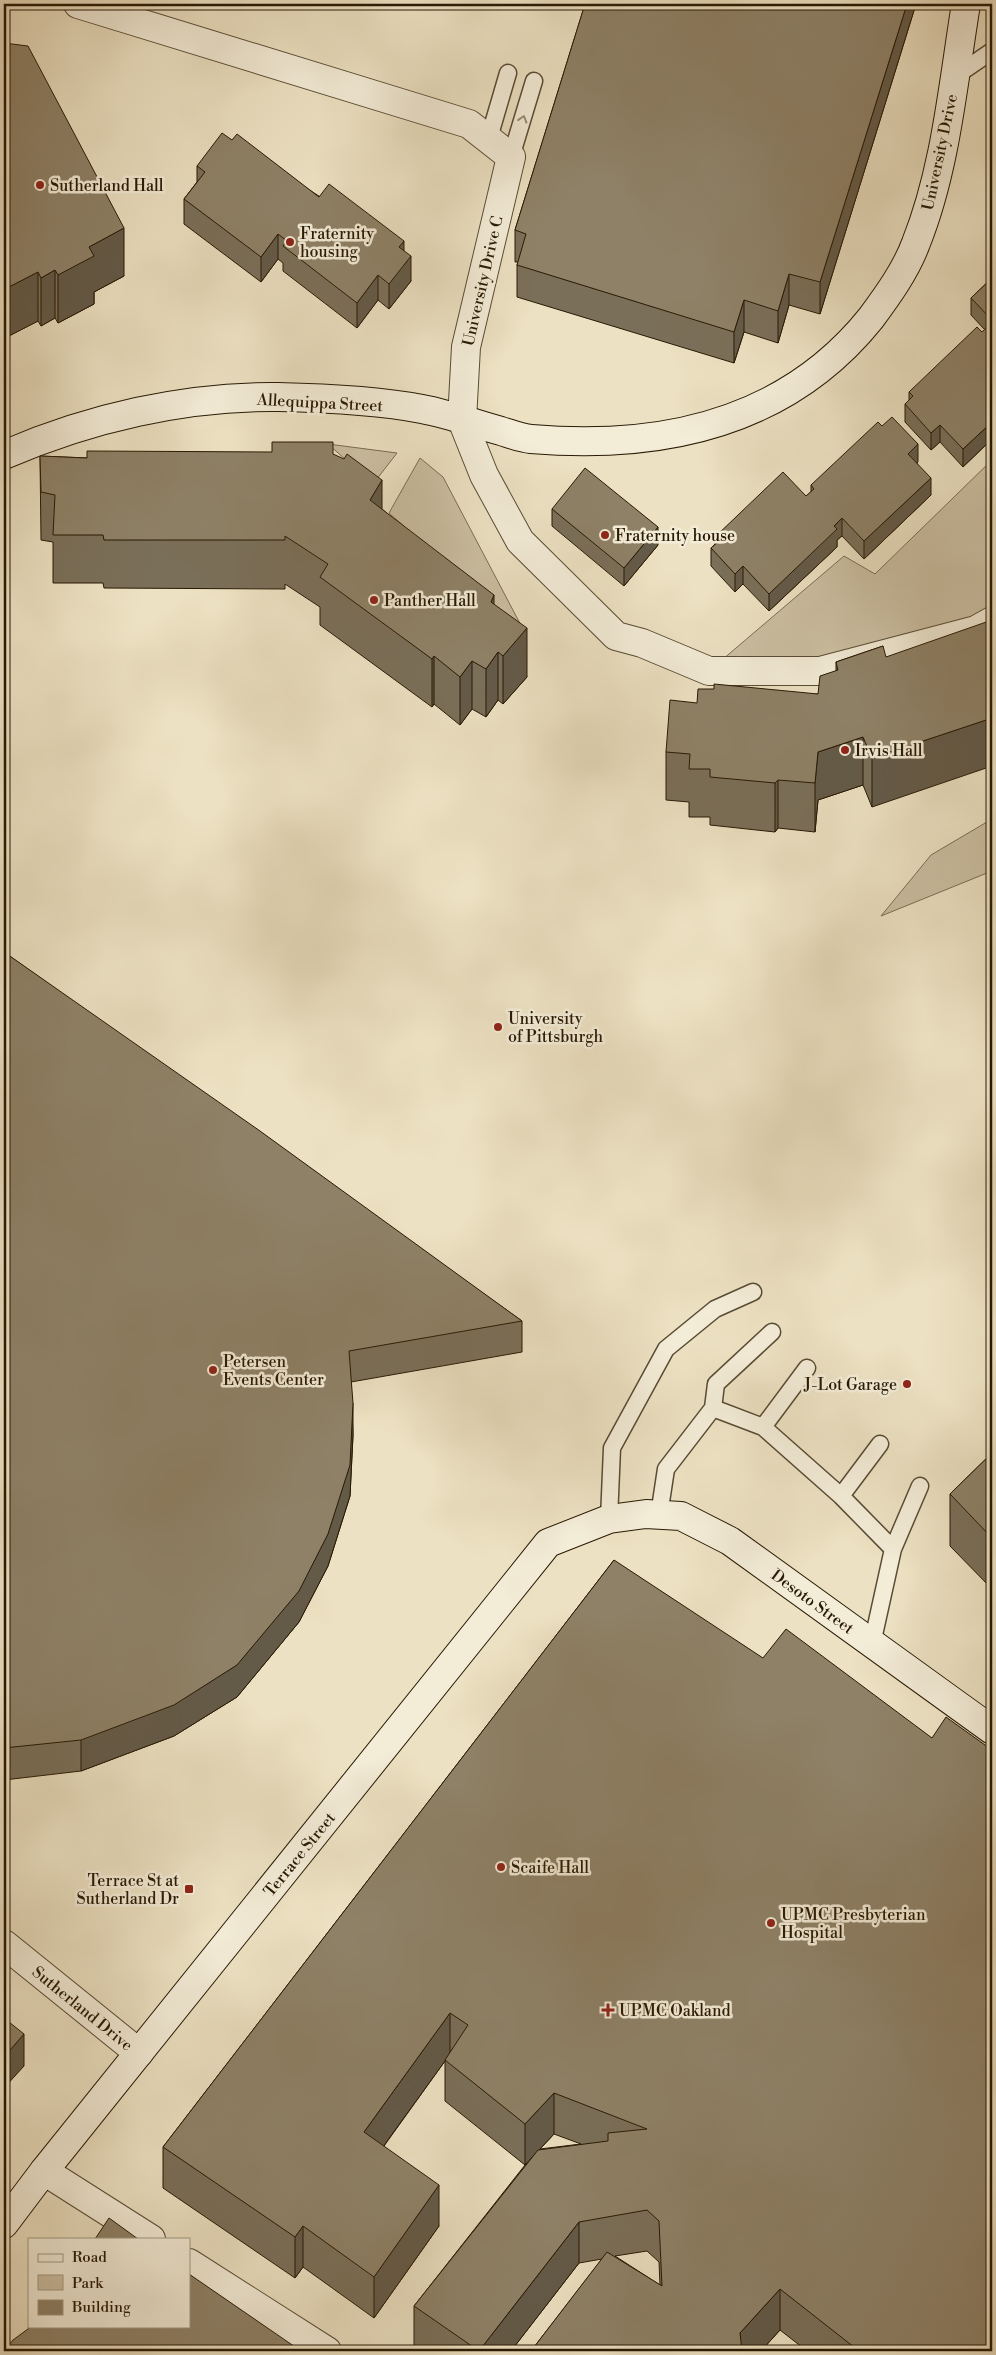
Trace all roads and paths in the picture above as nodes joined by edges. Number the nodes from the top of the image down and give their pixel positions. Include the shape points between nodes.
1 (78, 4) edge
2 (966, 4) edge
3 (992, 51) edge
4 (508, 73) dead end
5 (954, 77) junction
6 (534, 81) dead end
7 (489, 138) junction
8 (511, 157) junction
9 (462, 420) junction
10 (4, 456) edge
11 (992, 621) edge
12 (754, 1292) dead end
13 (772, 1332) dead end
14 (808, 1368) dead end
15 (713, 1408) junction
16 (762, 1427) junction
17 (880, 1444) dead end
18 (920, 1486) dead end
19 (841, 1496) junction
20 (659, 1515) junction
21 (613, 1518) junction
22 (893, 1548) junction
23 (872, 1644) junction
24 (992, 1730) edge
25 (4, 1944) edge
26 (139, 2053) junction
27 (44, 2171) junction
28 (4, 2224) edge
29 (149, 2238) edge
30 (190, 2264) edge
31 (327, 2351) edge

1 - 7 street via 469,124
2 - 5 street, University Drive
3 - 5 lane
4 - 7 lane
5 - 9 street, University Drive via 942,157 915,246 887,297 854,339 816,373 773,401 730,418 641,440 527,439
8 -> 6 lane
7 - 8 street
8 - 9 street, University Drive C via 466,347
9 - 10 street, Allequippa Street via 423,409 366,402 277,397 194,402 122,415 63,432
9 - 11 street, University Drive C via 484,475 520,541 616,636 642,643 709,671 820,671 976,630
12 - 21 lane via 715,1309 666,1349 612,1448
13 - 15 lane via 716,1384
14 - 16 lane
15 - 16 lane
15 - 20 lane via 666,1470
16 - 19 lane
17 - 19 lane
18 - 22 lane
19 - 22 lane
20 - 21 street, Desoto Street
20 - 23 street, Desoto Street via 681,1516 730,1541
21 - 26 street, Terrace Street via 548,1543
22 - 23 lane
23 - 24 street, Desoto Street
25 - 26 street, Sutherland Drive
26 - 27 street, Terrace Street
27 - 28 street, Terrace Street
27 - 29 street
30 - 31 street

